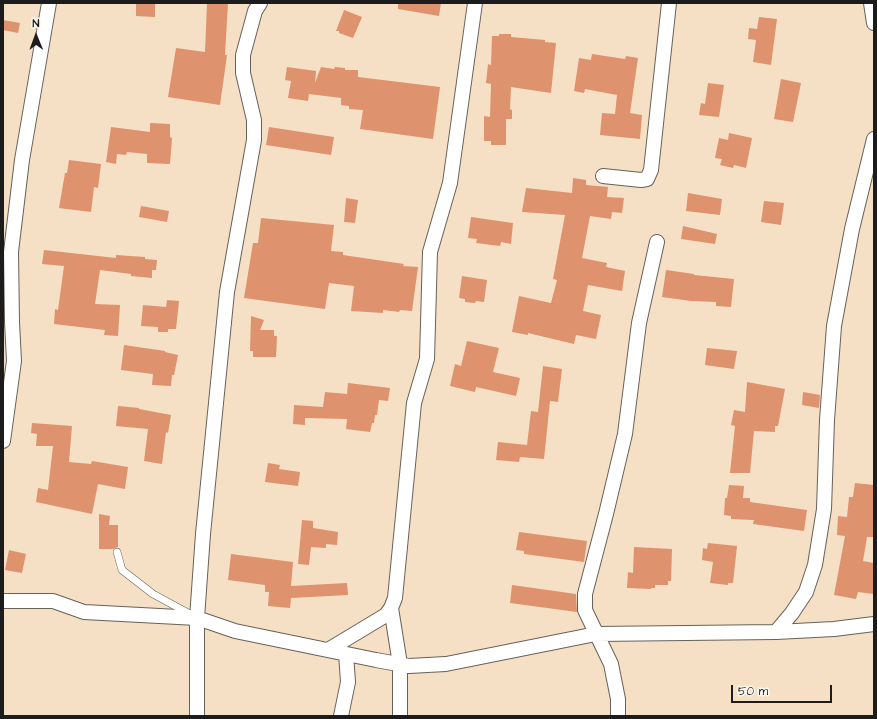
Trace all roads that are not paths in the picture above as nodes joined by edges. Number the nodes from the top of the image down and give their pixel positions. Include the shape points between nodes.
1 (49, 3) edge
2 (260, 3) edge
3 (475, 3) edge
4 (669, 3) edge
5 (871, 3) edge
6 (874, 23) edge
7 (874, 139) edge
8 (603, 176) dead end
9 (657, 242) dead end
10 (3, 441) edge
11 (117, 552) dead end
12 (3, 601) edge
13 (392, 608) junction
14 (197, 618) junction
15 (874, 624) edge
16 (776, 632) junction
17 (596, 634) junction
18 (328, 650) junction
19 (346, 654) junction
20 (400, 664) junction
21 (197, 716) edge
22 (341, 716) edge
23 (400, 716) edge
24 (618, 716) edge

1 - 10 street via 22,160 12,244 14,361
2 - 14 street via 243,55 243,73 254,120 254,140 227,292
3 - 13 street via 450,183 430,252 427,359 414,403
4 - 8 street via 651,170 647,178 641,180
5 - 6 street
7 - 16 street via 852,229 834,326 824,509 816,565 806,592
9 - 17 street via 639,323 625,434 585,594 585,610
11 - 14 lane via 122,570 153,594
12 - 14 street via 53,601 84,612
13 - 18 street via 386,615
13 - 20 street
14 - 18 street via 235,630
14 - 21 street
15 - 16 street
16 - 17 street
17 - 20 street via 446,664
17 - 24 street via 611,664 618,699
18 - 19 street
19 - 20 street
19 - 22 street via 348,682
20 - 23 street

